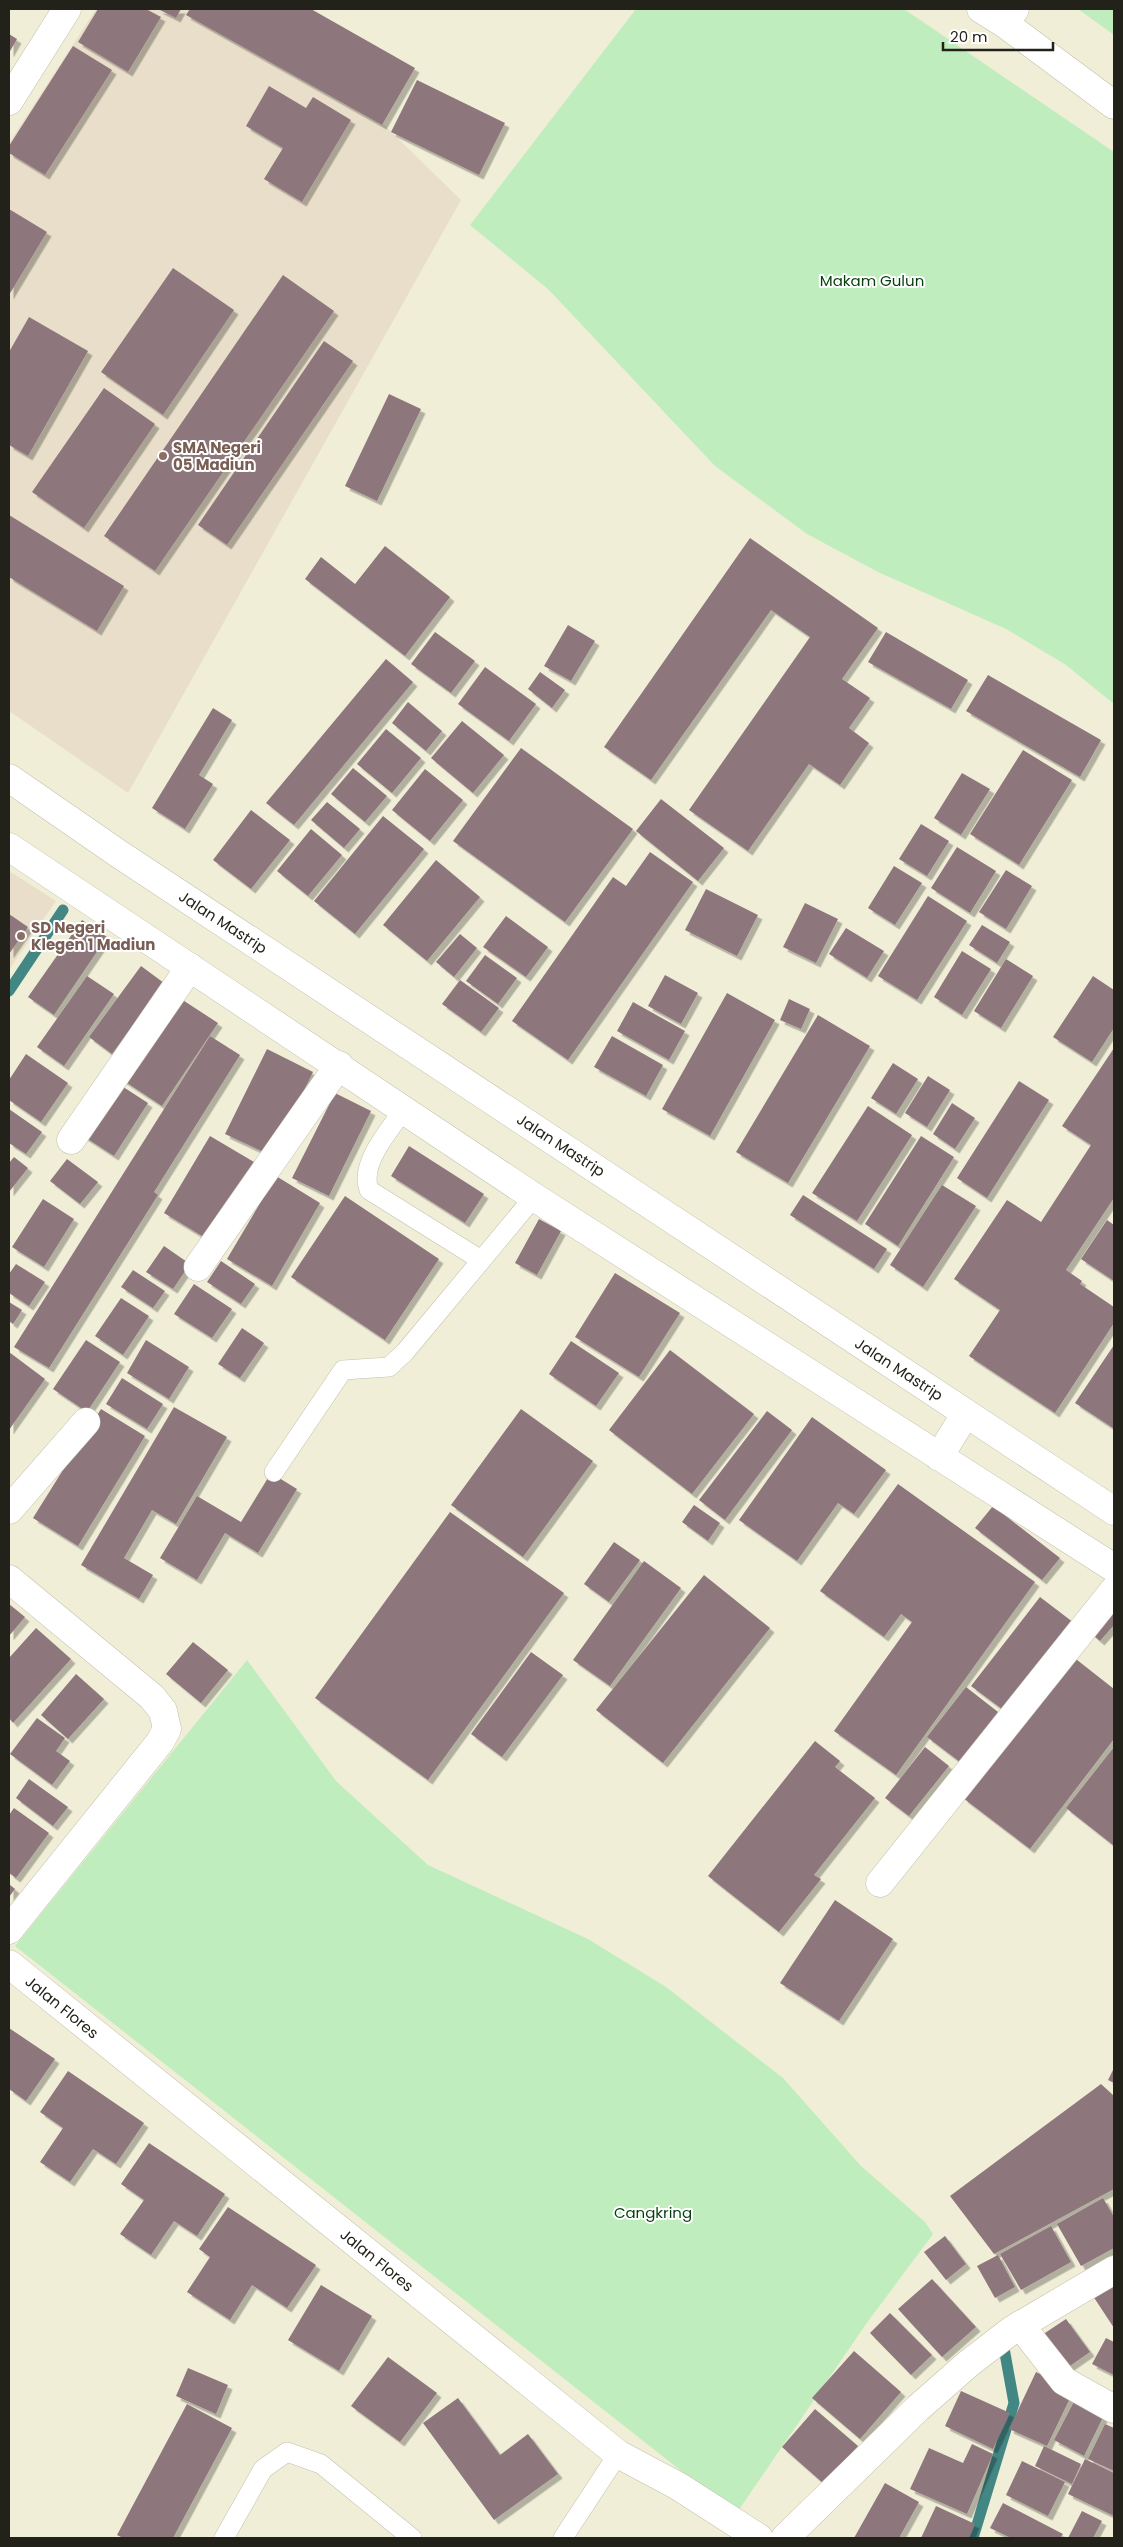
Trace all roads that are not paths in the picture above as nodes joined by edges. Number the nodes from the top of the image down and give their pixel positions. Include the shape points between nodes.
1 (67, 9) edge
2 (981, 9) edge
3 (1010, 16) edge
4 (9, 101) edge
5 (1114, 106) edge
6 (9, 778) edge
7 (9, 847) edge
8 (190, 967) junction
9 (339, 1065) junction
10 (404, 1109) junction
11 (71, 1140) dead end
12 (534, 1197) junction
13 (481, 1260) junction
14 (198, 1267) dead end
15 (966, 1413) junction
16 (86, 1422) dead end
17 (939, 1458) junction
18 (274, 1472) dead end
19 (9, 1510) edge
20 (1114, 1511) edge
21 (1114, 1568) edge
22 (9, 1579) edge
23 (1114, 1590) edge
24 (880, 1883) dead end
25 (9, 1930) edge
26 (9, 1964) edge
27 (1114, 2270) edge
28 (1016, 2327) junction
29 (1114, 2409) edge
30 (618, 2454) junction
31 (224, 2538) edge
32 (412, 2538) edge
33 (563, 2538) edge
34 (758, 2538) edge
35 (785, 2538) edge

1 - 4 street
2 - 3 street
3 - 5 street
6 - 15 street, Jalan Mastrip via 118,854
7 - 8 street
8 - 9 street
8 - 11 street
9 - 10 street
9 - 14 street
10 - 12 street
10 - 13 lane via 368,1165 365,1181 369,1190
12 - 13 lane
12 - 17 street
13 - 18 lane via 389,1367 343,1370
15 - 17 street
15 - 20 street, Jalan Mastrip
16 - 19 street
17 - 21 street
22 - 25 street via 152,1697 163,1711 167,1729 160,1742
23 - 24 street
26 - 30 street, Jalan Flores
27 - 28 street
28 - 29 street via 1064,2381
28 - 35 street via 918,2408
30 - 33 lane
30 - 34 street, Jalan Flores via 678,2486
31 - 32 lane via 263,2469 287,2452 321,2464

